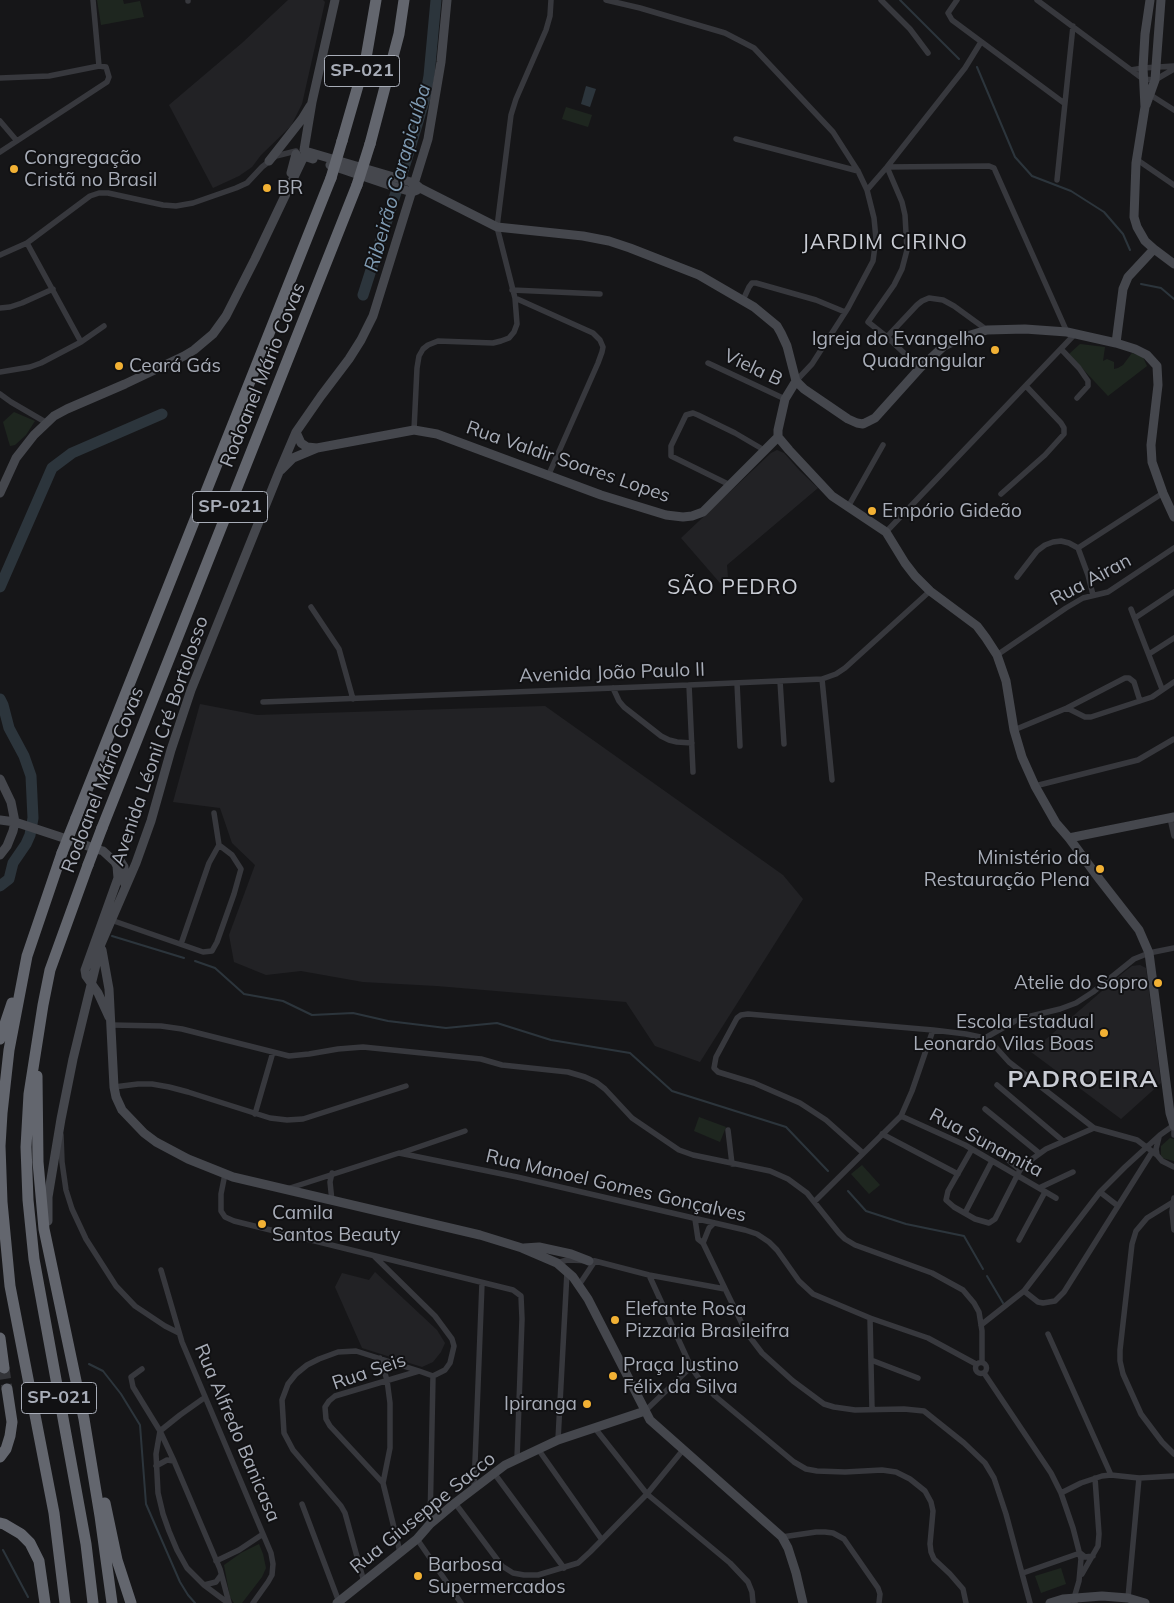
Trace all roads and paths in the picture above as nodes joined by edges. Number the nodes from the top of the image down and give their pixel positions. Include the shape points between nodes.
1 (93, 0) edge
2 (335, 0) edge
3 (376, 0) edge
4 (404, 0) edge
5 (447, 0) edge
6 (551, 0) edge
7 (606, 0) edge
8 (881, 0) edge
9 (957, 0) edge
10 (1037, 0) edge
11 (1150, 0) edge
12 (1161, 0) edge
13 (1072, 26) junction
14 (981, 42) junction
15 (928, 53) dead end
16 (99, 66) junction
17 (1174, 67) edge
18 (1143, 68) junction
19 (1155, 68) junction
20 (1131, 70) junction
21 (0, 78) edge
22 (1143, 79) junction
23 (1155, 80) junction
24 (1148, 93) junction
25 (312, 102) junction
26 (1064, 103) junction
27 (1174, 110) edge
28 (0, 121) edge
29 (736, 139) dead end
30 (17, 142) junction
31 (0, 152) edge
32 (300, 152) junction
33 (1136, 159) junction
34 (269, 161) junction
35 (888, 167) junction
36 (858, 170) junction
37 (1056, 180) dead end
38 (409, 185) junction
39 (1174, 185) edge
40 (867, 190) junction
41 (498, 227) junction
42 (27, 243) junction
43 (1154, 249) junction
44 (0, 255) edge
45 (1174, 264) edge
46 (53, 289) junction
47 (512, 290) junction
48 (600, 294) dead end
49 (514, 298) junction
50 (743, 300) junction
51 (0, 308) edge
52 (845, 312) junction
53 (104, 326) dead end
54 (987, 330) junction
55 (1071, 333) junction
56 (887, 337) junction
57 (81, 342) junction
58 (1116, 343) junction
59 (1061, 349) junction
60 (708, 363) dead end
61 (920, 368) junction
62 (0, 372) edge
63 (796, 382) junction
64 (1026, 386) junction
65 (0, 394) edge
66 (1077, 398) dead end
67 (785, 399) junction
68 (47, 423) junction
69 (414, 430) junction
70 (296, 432) junction
71 (778, 437) junction
72 (883, 445) dead end
73 (317, 448) junction
74 (764, 450) junction
75 (279, 472) junction
76 (548, 474) junction
77 (730, 484) junction
78 (0, 493) edge
79 (1163, 493) junction
80 (1001, 494) dead end
81 (848, 507) junction
82 (1174, 517) edge
83 (886, 532) junction
84 (1078, 548) junction
85 (1174, 548) edge
86 (1017, 577) dead end
87 (930, 591) junction
88 (1174, 592) edge
89 (1094, 595) junction
90 (311, 607) dead end
91 (1132, 610) dead end
92 (1135, 618) junction
93 (1174, 638) edge
94 (1149, 654) junction
95 (997, 655) junction
96 (822, 678) junction
97 (780, 681) junction
98 (1174, 682) edge
99 (737, 683) junction
100 (689, 685) junction
101 (613, 688) junction
102 (1162, 689) junction
103 (353, 699) junction
104 (1140, 701) junction
105 (263, 702) dead end
106 (1067, 708) junction
107 (1014, 730) junction
108 (1174, 739) edge
109 (692, 743) junction
110 (784, 744) dead end
111 (740, 746) dead end
112 (693, 772) dead end
113 (0, 779) edge
114 (832, 780) dead end
115 (1035, 786) junction
116 (214, 813) dead end
117 (1172, 817) edge
118 (0, 820) edge
119 (15, 822) junction
120 (1174, 836) edge
121 (1069, 838) junction
122 (218, 846) junction
123 (103, 851) junction
124 (0, 855) edge
125 (124, 890) junction
126 (110, 920) junction
127 (101, 944) junction
128 (181, 944) junction
129 (1174, 948) edge
130 (1149, 953) junction
131 (28, 956) junction
132 (106, 974) junction
133 (92, 982) junction
134 (111, 1023) junction
135 (933, 1030) junction
136 (37, 1035) junction
137 (985, 1038) junction
138 (0, 1039) edge
139 (273, 1052) junction
140 (997, 1085) dead end
141 (406, 1086) dead end
142 (114, 1087) junction
143 (1171, 1094) edge
144 (985, 1109) dead end
145 (255, 1114) junction
146 (900, 1116) junction
147 (61, 1119) junction
148 (1174, 1125) edge
149 (1094, 1128) junction
150 (728, 1130) dead end
151 (465, 1131) dead end
152 (974, 1131) dead end
153 (882, 1134) junction
154 (1160, 1135) junction
155 (1174, 1135) edge
156 (1063, 1141) junction
157 (1146, 1147) junction
158 (972, 1149) junction
159 (399, 1153) junction
160 (1038, 1153) junction
161 (1154, 1153) junction
162 (863, 1154) junction
163 (1134, 1158) junction
164 (992, 1161) junction
165 (732, 1164) junction
166 (1142, 1167) junction
167 (1174, 1167) edge
168 (1073, 1172) dead end
169 (1018, 1173) junction
170 (224, 1174) junction
171 (332, 1174) junction
172 (958, 1174) junction
173 (1038, 1188) junction
174 (285, 1190) junction
175 (1045, 1192) junction
176 (1100, 1192) junction
177 (1056, 1198) dead end
178 (1174, 1200) edge
179 (332, 1201) junction
180 (815, 1201) junction
181 (1118, 1206) junction
182 (965, 1213) junction
183 (695, 1219) junction
184 (714, 1223) junction
185 (1174, 1230) edge
186 (1019, 1240) dead end
187 (703, 1243) junction
188 (522, 1248) junction
189 (374, 1256) junction
190 (51, 1259) junction
191 (592, 1261) junction
192 (557, 1263) junction
193 (161, 1270) dead end
194 (567, 1272) junction
195 (649, 1275) junction
196 (482, 1283) junction
197 (579, 1285) junction
198 (725, 1289) junction
199 (1024, 1291) junction
200 (870, 1318) junction
201 (981, 1325) junction
202 (179, 1333) junction
203 (1048, 1334) dead end
204 (0, 1338) edge
205 (380, 1358) junction
206 (871, 1360) junction
207 (979, 1363) junction
208 (691, 1367) junction
209 (4, 1368) dead end
210 (142, 1369) dead end
211 (419, 1371) junction
212 (433, 1376) junction
213 (918, 1378) dead end
214 (387, 1380) junction
215 (7, 1389) tunnel mouth
216 (204, 1398) junction
217 (872, 1409) junction
218 (645, 1411) junction
219 (84, 1419) junction
220 (594, 1427) junction
221 (160, 1431) junction
222 (558, 1440) junction
223 (538, 1449) junction
224 (683, 1450) junction
225 (1174, 1454) edge
226 (0, 1457) edge
227 (517, 1459) junction
228 (174, 1461) junction
229 (156, 1466) junction
230 (494, 1473) junction
231 (1111, 1475) junction
232 (1174, 1476) edge
233 (1095, 1478) junction
234 (1139, 1478) junction
235 (383, 1483) junction
236 (474, 1488) junction
237 (1061, 1492) junction
238 (646, 1494) junction
239 (455, 1503) junction
240 (302, 1504) dead end
241 (0, 1523) edge
242 (430, 1524) junction
243 (263, 1534) junction
244 (782, 1537) junction
245 (417, 1539) junction
246 (602, 1540) junction
247 (400, 1552) junction
248 (1080, 1553) junction
249 (1093, 1556) junction
250 (216, 1561) junction
251 (564, 1568) junction
252 (1023, 1573) junction
253 (221, 1575) junction
254 (1079, 1581) junction
255 (364, 1582) junction
256 (204, 1585) junction
257 (1128, 1598) junction
258 (1074, 1601) edge
259 (45, 1603) edge
260 (65, 1603) edge
261 (93, 1603) edge
262 (112, 1603) edge
263 (131, 1603) edge
264 (229, 1603) edge
265 (252, 1603) edge
266 (340, 1603) edge
267 (461, 1603) edge
268 (753, 1603) edge
269 (803, 1603) edge
270 (879, 1603) edge
271 (966, 1603) edge
272 (1030, 1603) edge
273 (1051, 1603) edge
274 (1145, 1603) edge

1 - 16 street
2 - 25 main road
3 - 131 highway, Rodoanel Mário Covas / SP-021, bridge via 366,58 331,178 62,853
4 - 136 highway, Rodoanel Mário Covas / SP-021, bridge via 399,34 357,185 88,865 50,970
5 - 38 main road, Avenida Léonil Cré Bortolosso via 428,139
6 - 41 street via 546,30 511,115
7 - 36 street via 725,33 754,48 834,132
8 - 15 street
9 - 14 street via 949,10 950,17
10 - 13 street
11 - 18 main road
12 - 19 main road
13 - 20 street
13 - 26 street
14 - 26 street
14 - 35 street via 965,68
16 - 21 street via 49,76
16 - 30 street via 106,67 108,82
17 - 19 street
17 - 23 street
18 - 19 street
18 - 20 street
18 - 22 main road
19 - 23 main road
20 - 22 street
22 - 23 street
22 - 24 main road
23 - 24 main road
24 - 27 street
24 - 33 main road
25 - 32 main road
25 - 34 main road
26 - 37 street
28 - 30 street
29 - 36 street
30 - 31 street
32 - 34 street via 276,156
32 - 38 main road
32 - 38 main road via 395,187
32 - 68 main road via 286,193 226,316 213,334 178,360 67,409
33 - 39 street
33 - 43 main road via 1134,217 1140,233
34 - 42 street via 247,183 193,203 163,205 108,193 90,196
35 - 40 street
35 - 55 street via 994,168
35 - 56 street via 902,202 907,231 905,259 894,285 868,322
36 - 40 street
38 - 41 main road
38 - 70 main road, Avenida Léonil Cré Bortolosso via 373,316 349,359
40 - 52 street via 875,224 875,251 869,270
41 - 47 street
41 - 50 main road via 583,236 616,243 688,270
42 - 44 street
42 - 46 street
43 - 45 main road
43 - 58 main road via 1128,277 1123,289
46 - 51 street via 22,303
46 - 57 street
47 - 48 street
47 - 49 street
49 - 69 street via 517,324 509,338 493,343 438,342 422,349 417,368
49 - 76 street via 593,333 603,346
50 - 52 street via 750,285 756,283
50 - 63 main road via 782,333
52 - 63 street via 812,364
53 - 57 street
54 - 55 main road
54 - 56 street via 954,306 929,298 922,301
54 - 61 main road via 944,346
55 - 58 main road
55 - 59 street
56 - 61 street
57 - 62 street via 41,363
58 - 79 main road via 1147,354 1157,366 1151,445 1152,462
59 - 64 street
59 - 66 street via 1088,381 1088,386
60 - 67 street, Viela B
61 - 63 main road via 875,418 863,424 848,419
63 - 67 main road
64 - 80 street via 1061,423 1064,434
64 - 83 street
65 - 68 street
67 - 71 main road
68 - 78 main road via 16,458
69 - 73 main road, Rua Valdir Soares Lopes
69 - 76 main road, Rua Valdir Soares Lopes via 437,434
70 - 73 main road via 304,446
70 - 75 main road, Avenida Léonil Cré Bortolosso
71 - 74 main road, Rua Valdir Soares Lopes
71 - 81 main road via 832,496
72 - 81 street
73 - 75 main road, Rua Valdir Soares Lopes via 293,458
74 - 77 main road, Rua Valdir Soares Lopes
74 - 77 street via 689,413 670,453 674,458
75 - 125 main road, Avenida Léonil Cré Bortolosso via 191,690 151,821
76 - 77 main road, Rua Valdir Soares Lopes via 601,495 682,517 703,512
79 - 82 main road
79 - 84 street
81 - 83 main road
83 - 87 main road via 905,563
84 - 86 street via 1061,541 1045,545
84 - 89 street
85 - 89 street, Rua Airan via 1108,592
87 - 95 main road via 977,626
87 - 96 street, Avenida João Paulo II via 845,668
88 - 92 street
89 - 95 street, Rua Airan via 1066,608
90 - 103 street via 339,649
91 - 92 street
92 - 94 street
93 - 94 street
94 - 102 street
95 - 107 main road via 1008,680
96 - 97 street, Avenida João Paulo II
96 - 114 street
97 - 99 street, Avenida João Paulo II
97 - 110 street
98 - 102 street
99 - 100 street, Avenida João Paulo II
99 - 111 street
100 - 101 street, Avenida João Paulo II
100 - 109 street
101 - 103 street, Avenida João Paulo II
101 - 109 street via 624,707 661,736
102 - 104 street
103 - 105 street, Avenida João Paulo II
104 - 106 street via 1091,717
104 - 106 street via 1134,682 1125,678
106 - 107 street
107 - 115 main road
108 - 115 street via 1138,760
109 - 112 street
113 - 119 main road via 11,802
115 - 121 main road
116 - 122 street
117 - 120 street
117 - 121 main road
118 - 119 main road
119 - 123 main road
119 - 124 main road via 7,846
121 - 130 main road via 1140,930
122 - 128 street
122 - 128 street via 232,855 241,869 217,942 207,953
123 - 125 main road via 123,863
123 - 133 main road via 115,862 119,872 86,964 86,976
125 - 126 main road, Avenida Léonil Cré Bortolosso
126 - 127 main road, Avenida Léonil Cré Bortolosso
126 - 128 street
127 - 132 main road
127 - 133 main road, Avenida Léonil Cré Bortolosso
129 - 130 street
130 - 137 street via 1134,959 1076,1003 1015,1021
130 - 143 main road
131 - 138 highway
131 - 260 highway, Rodoanel Mário Covas / SP-021 via 9,1050 2,1113 2,1202 10,1286 50,1494
132 - 133 main road via 98,984
132 - 134 main road
133 - 134 main road
133 - 147 main road, Avenida Léonil Cré Bortolosso
134 - 139 street via 182,1029
134 - 142 main road
135 - 137 street
135 - 146 street
135 - 162 street via 748,1014 737,1018 716,1057 714,1068 800,1103 826,1120
136 - 190 highway via 39,1178 44,1229
136 - 261 highway, Rodoanel Mário Covas / SP-021 via 27,1123 28,1200 34,1259 86,1544
137 - 149 street via 1010,1062
139 - 145 street
139 - 165 street via 294,1056 363,1047 568,1072 596,1082 632,1118 679,1150
140 - 156 street
141 - 145 street via 303,1119 287,1120
142 - 145 street via 152,1084
142 - 170 main road via 118,1104 144,1133 188,1159
143 - 148 main road via 1170,1113
144 - 160 street
146 - 153 street
146 - 158 street, Rua Sunamita
147 - 190 main road, Avenida Léonil Cré Bortolosso via 48,1197
147 - 202 street via 66,1190 86,1239 116,1286 135,1306
148 - 154 street
148 - 155 street
149 - 156 street
149 - 157 street via 1130,1137
150 - 165 street
151 - 159 street
152 - 169 street
153 - 162 street
153 - 172 street
154 - 157 street
154 - 161 street
156 - 160 street
157 - 161 street
157 - 163 street
158 - 164 street, Rua Sunamita
158 - 172 street
159 - 171 street, Rua Manoel Gomes Gonçalves
159 - 183 street, Rua Manoel Gomes Gonçalves
160 - 169 street
161 - 166 street
161 - 167 street
162 - 180 street
163 - 166 street
163 - 176 street
164 - 169 street, Rua Sunamita
164 - 182 street
165 - 180 street via 770,1171 788,1179
166 - 181 street
168 - 173 street
169 - 173 street, Rua Sunamita
169 - 182 street via 992,1222 985,1223
170 - 174 main road
170 - 189 street via 220,1205 225,1217
171 - 174 street, Rua Manoel Gomes Gonçalves
171 - 179 street
172 - 182 street via 945,1198
173 - 175 street, Rua Sunamita
174 - 179 main road
175 - 177 street, Rua Sunamita
175 - 186 street
176 - 181 street
176 - 199 street
178 - 185 street
178 - 225 street via 1147,1218 1136,1232 1120,1337 1120,1361 1141,1414
179 - 188 main road via 480,1235
180 - 201 street via 838,1233 850,1242 932,1273 963,1290 979,1312
181 - 199 street via 1059,1298 1038,1302
183 - 184 street, Rua Manoel Gomes Gonçalves
183 - 187 street via 697,1234
184 - 187 street
184 - 200 street, Rua Manoel Gomes Gonçalves via 757,1234 777,1250 799,1281 813,1294
187 - 198 street
188 - 191 main road via 538,1247
188 - 192 main road
189 - 196 street
189 - 212 street via 435,1316 452,1339 454,1346 450,1363 445,1370
190 - 219 highway
191 - 192 street
191 - 195 street
191 - 197 street
192 - 194 main road
193 - 202 street, Rua Alfredo Banicasa
194 - 197 main road
194 - 222 street
195 - 198 street
195 - 208 street
196 - 227 street via 513,1290 522,1300
196 - 236 street
197 - 218 main road
198 - 217 street via 754,1344 793,1381 834,1408
199 - 201 street
200 - 206 street
200 - 207 street, Rua Manoel Gomes Gonçalves via 928,1338
201 - 207 street
202 - 216 street, Rua Alfredo Banicasa
203 - 231 street
204 - 209 highway
205 - 211 street
205 - 214 street
205 - 255 street via 348,1351 319,1359 296,1374 282,1400 284,1433 293,1450 341,1506
206 - 213 street
206 - 217 street
207 - 237 street, Rua Manoel Gomes Gonçalves via 975,1368 984,1373
208 - 218 street
208 - 271 street via 715,1396 806,1469 882,1470 896,1472 917,1484 931,1502 930,1544 934,1559 959,1585
210 - 221 street via 131,1377 132,1382
211 - 212 street, Rua Seis
211 - 214 street, Rua Seis
212 - 242 street
214 - 235 street via 390,1448
214 - 235 street, Rua Seis via 335,1396 326,1407 330,1426
215 - 226 highway via 12,1422 6,1449
216 - 221 street
216 - 243 street, Rua Alfredo Banicasa
217 - 252 street via 904,1408 924,1412 985,1463 994,1478
218 - 220 main road, Rua Giuseppe Sacco
218 - 224 main road via 650,1420
219 - 262 highway
219 - 263 highway via 117,1560
220 - 222 main road, Rua Giuseppe Sacco
220 - 238 street
221 - 228 street
221 - 229 street
222 - 223 main road, Rua Giuseppe Sacco
223 - 227 main road, Rua Giuseppe Sacco
223 - 246 street
224 - 238 street
224 - 244 main road
227 - 230 main road, Rua Giuseppe Sacco
228 - 229 street via 167,1460
228 - 250 street
229 - 256 street via 160,1504 169,1531 187,1568
230 - 236 main road, Rua Giuseppe Sacco
230 - 251 street
231 - 233 street
231 - 234 street
232 - 234 street
233 - 237 street
233 - 249 street via 1099,1534
234 - 257 street
235 - 247 street
236 - 239 main road, Rua Giuseppe Sacco
237 - 248 street
238 - 246 street
238 - 268 street via 730,1563 748,1582
239 - 242 main road, Rua Giuseppe Sacco
239 - 251 street via 502,1566 513,1573 538,1575
240 - 266 street
241 - 259 highway via 30,1543 39,1560
242 - 245 main road, Rua Giuseppe Sacco
243 - 250 street
243 - 265 street, Rua Alfredo Banicasa via 273,1569 268,1582
244 - 269 main road
244 - 270 street via 825,1532 844,1539 878,1588
245 - 247 main road, Rua Giuseppe Sacco
245 - 267 street
246 - 251 street via 578,1563
247 - 255 main road, Rua Giuseppe Sacco
248 - 249 street via 1087,1558
248 - 252 street
248 - 254 street
249 - 254 street
250 - 253 street
252 - 272 street
253 - 256 street via 216,1582
253 - 264 street
254 - 258 street
255 - 266 main road, Rua Giuseppe Sacco
256 - 264 street
257 - 258 main road via 1102,1596
257 - 274 main road
258 - 273 main road

